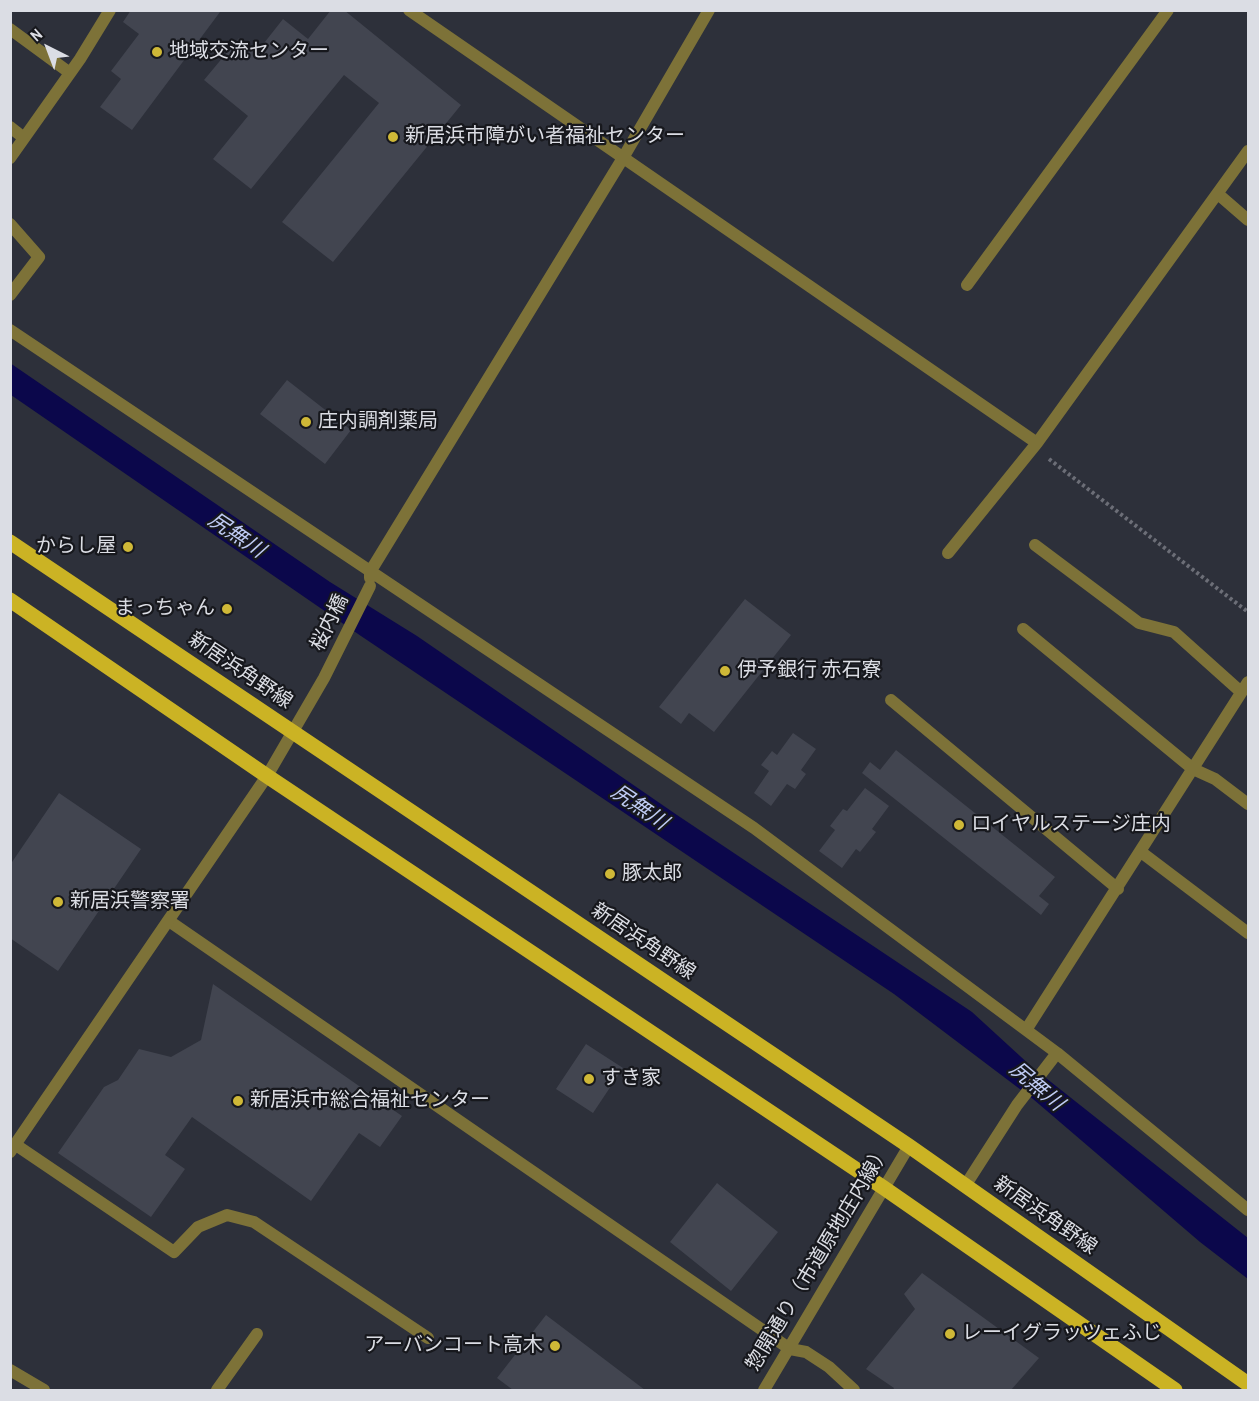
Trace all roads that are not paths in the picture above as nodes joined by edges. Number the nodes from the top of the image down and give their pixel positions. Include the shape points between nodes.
1 (110, 10) edge
2 (409, 10) edge
3 (709, 10) edge
4 (1168, 10) edge
5 (10, 29) edge
6 (70, 73) junction
7 (10, 127) edge
8 (24, 138) junction
9 (1248, 151) edge
10 (10, 158) edge
11 (623, 158) junction
12 (1218, 194) junction
13 (1248, 219) edge
14 (10, 224) edge
15 (967, 285) dead end
16 (10, 295) edge
17 (10, 330) edge
18 (1035, 445) junction
19 (10, 542) edge
20 (1035, 544) dead end
21 (948, 553) dead end
22 (370, 572) junction
23 (10, 600) edge
24 (1023, 628) dead end
25 (1245, 687) edge
26 (891, 700) dead end
27 (294, 732) junction
28 (1193, 769) junction
29 (267, 776) junction
30 (1248, 804) edge
31 (1141, 852) junction
32 (1118, 889) junction
33 (169, 921) junction
34 (1248, 933) edge
35 (1026, 1030) junction
36 (1057, 1053) junction
37 (909, 1146) junction
38 (13, 1148) edge
39 (964, 1186) junction
40 (884, 1188) junction
41 (1248, 1210) edge
42 (257, 1334) dead end
43 (428, 1338) dead end
44 (790, 1349) junction
45 (10, 1370) edge
46 (1248, 1384) edge
47 (44, 1390) edge
48 (217, 1390) edge
49 (764, 1390) edge
50 (854, 1390) edge
51 (1175, 1390) edge

1 - 6 street
2 - 11 street
3 - 11 street
4 - 15 street
5 - 6 street
6 - 8 street
7 - 8 street
8 - 10 street
9 - 12 street
11 - 18 street
11 - 22 street
12 - 13 street
12 - 18 street
14 - 16 street via 39,257
17 - 22 street
18 - 21 street
19 - 27 main road, 新居浜角野線
20 - 25 street via 1139,623 1174,632
22 - 27 street, 桜内橋 via 370,586
22 - 35 street via 473,637 754,828
23 - 29 main road
24 - 28 street
25 - 28 street
26 - 32 street
27 - 29 street, 桜内橋
27 - 37 main road, 新居浜角野線
28 - 30 street via 1215,779
28 - 31 street
29 - 33 street, 桜内橋
29 - 40 main road
31 - 32 street
31 - 34 street
32 - 35 street
33 - 38 street, 桜内橋
33 - 44 street
35 - 36 street
36 - 39 street
36 - 41 street
37 - 39 main road, 新居浜角野線
37 - 40 street, 惣開通り（市道原地庄内線）
38 - 43 street via 174,1252 198,1227 227,1215 254,1222
39 - 46 main road, 新居浜角野線
40 - 44 street, 惣開通り（市道原地庄内線）
40 - 51 main road
42 - 48 street
44 - 49 street, 惣開通り（市道原地庄内線）
44 - 50 street via 806,1352
45 - 47 street

